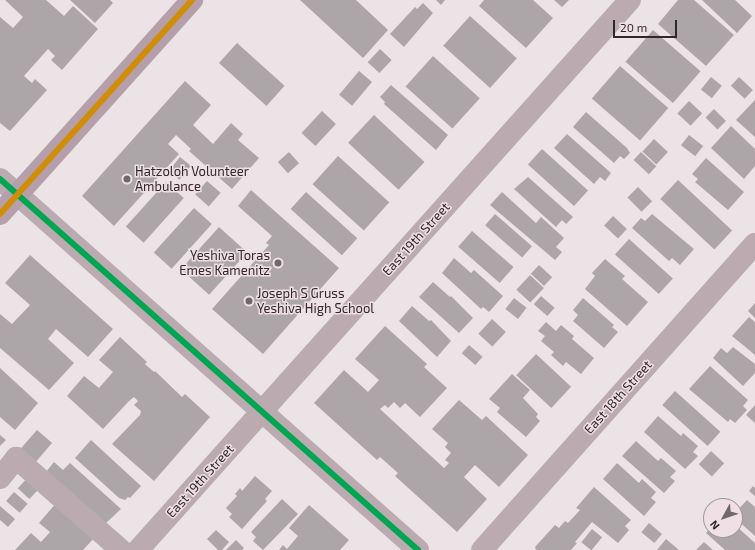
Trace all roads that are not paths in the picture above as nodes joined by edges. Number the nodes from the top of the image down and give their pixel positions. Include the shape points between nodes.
1 (192, 0) edge
2 (630, 0) edge
3 (0, 179) edge
4 (17, 195) junction
5 (0, 214) edge
6 (755, 244) edge
7 (263, 411) junction
8 (0, 478) edge
9 (121, 550) edge
10 (138, 550) edge
11 (418, 550) edge
12 (482, 550) edge

1 - 4 main road
2 - 7 street, East 19th Street
3 - 4 street
4 - 5 main road
4 - 7 street
6 - 12 street, East 18th Street
7 - 10 street, East 19th Street
7 - 11 street
8 - 9 street via 16,458

